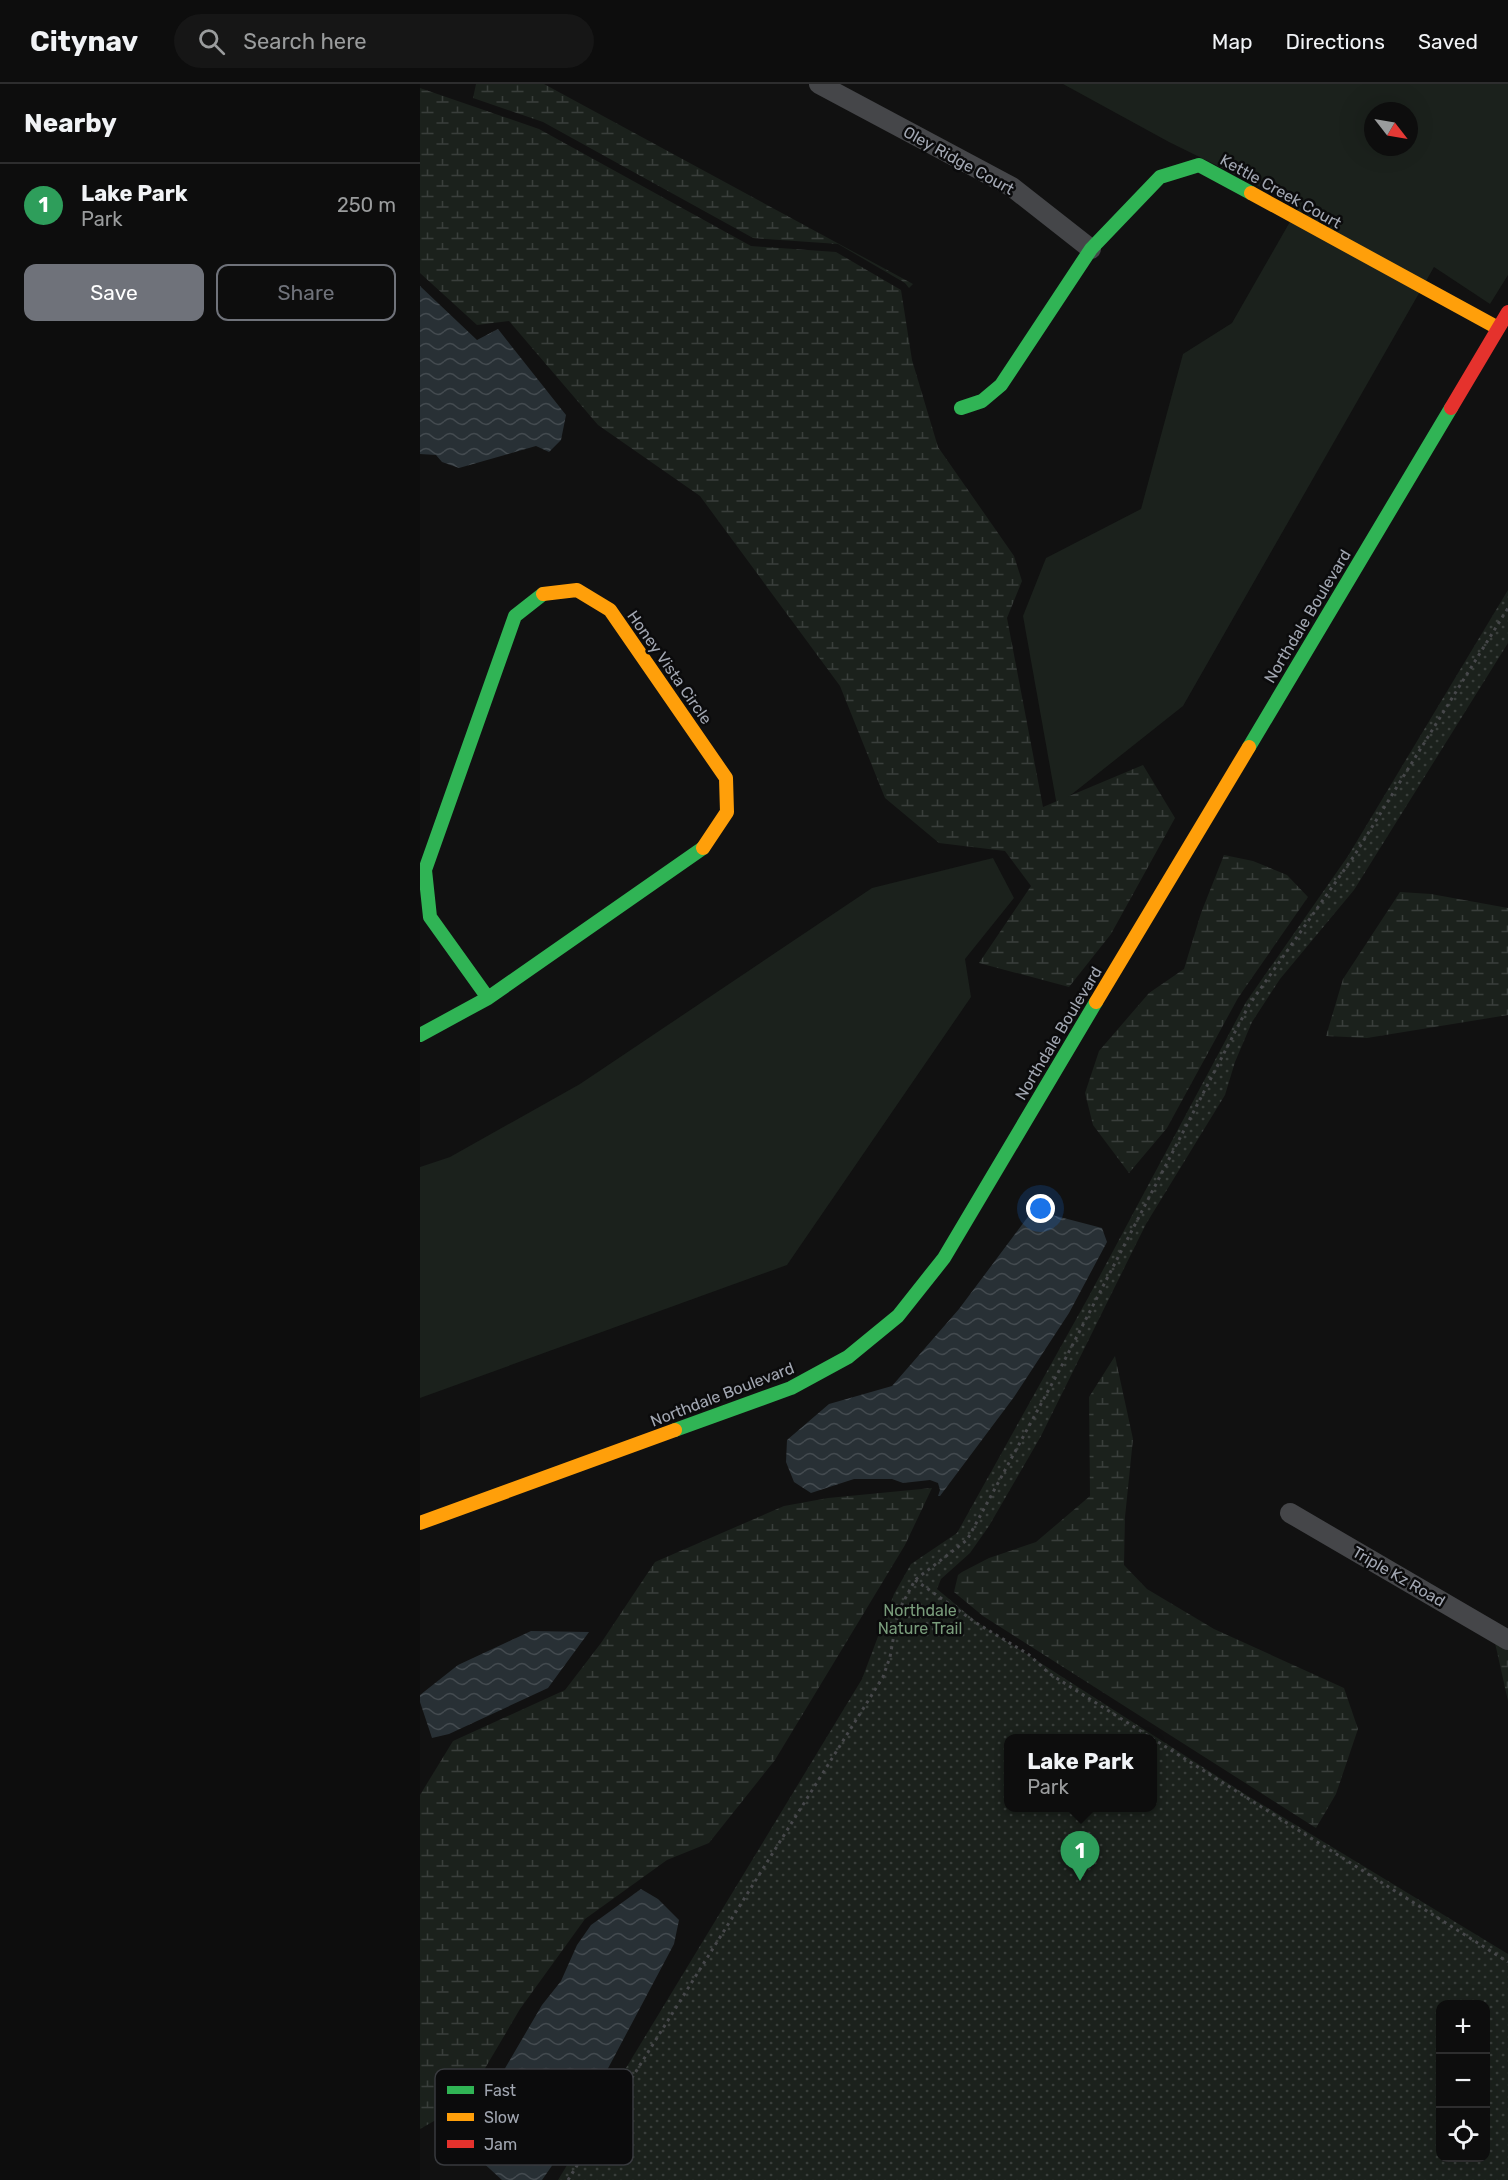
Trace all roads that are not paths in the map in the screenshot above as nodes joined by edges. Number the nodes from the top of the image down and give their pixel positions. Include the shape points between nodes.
1 (819, 84) edge
2 (1091, 249) junction
3 (1508, 312) edge
4 (1498, 328) junction
5 (961, 408) dead end
6 (488, 998) junction
7 (420, 1035) edge
8 (1290, 1513) dead end
9 (420, 1523) edge
10 (1508, 1640) edge

1 - 2 street, Oley Ridge Court via 1012,187
2 - 4 street, Kettle Creek Court via 1160,177 1199,165
2 - 5 street, Kettle Creek Court via 1001,385 982,401
3 - 4 street, Northdale Boulevard
4 - 9 street, Northdale Boulevard via 944,1258 898,1316 848,1357 791,1388
6 - 6 street, Honey Vista Circle via 430,917 425,870 514,616 542,594 577,590 610,610 726,778 727,812 704,848
6 - 7 street, Honey Vista Circle
8 - 10 street, Triple Kz Road

